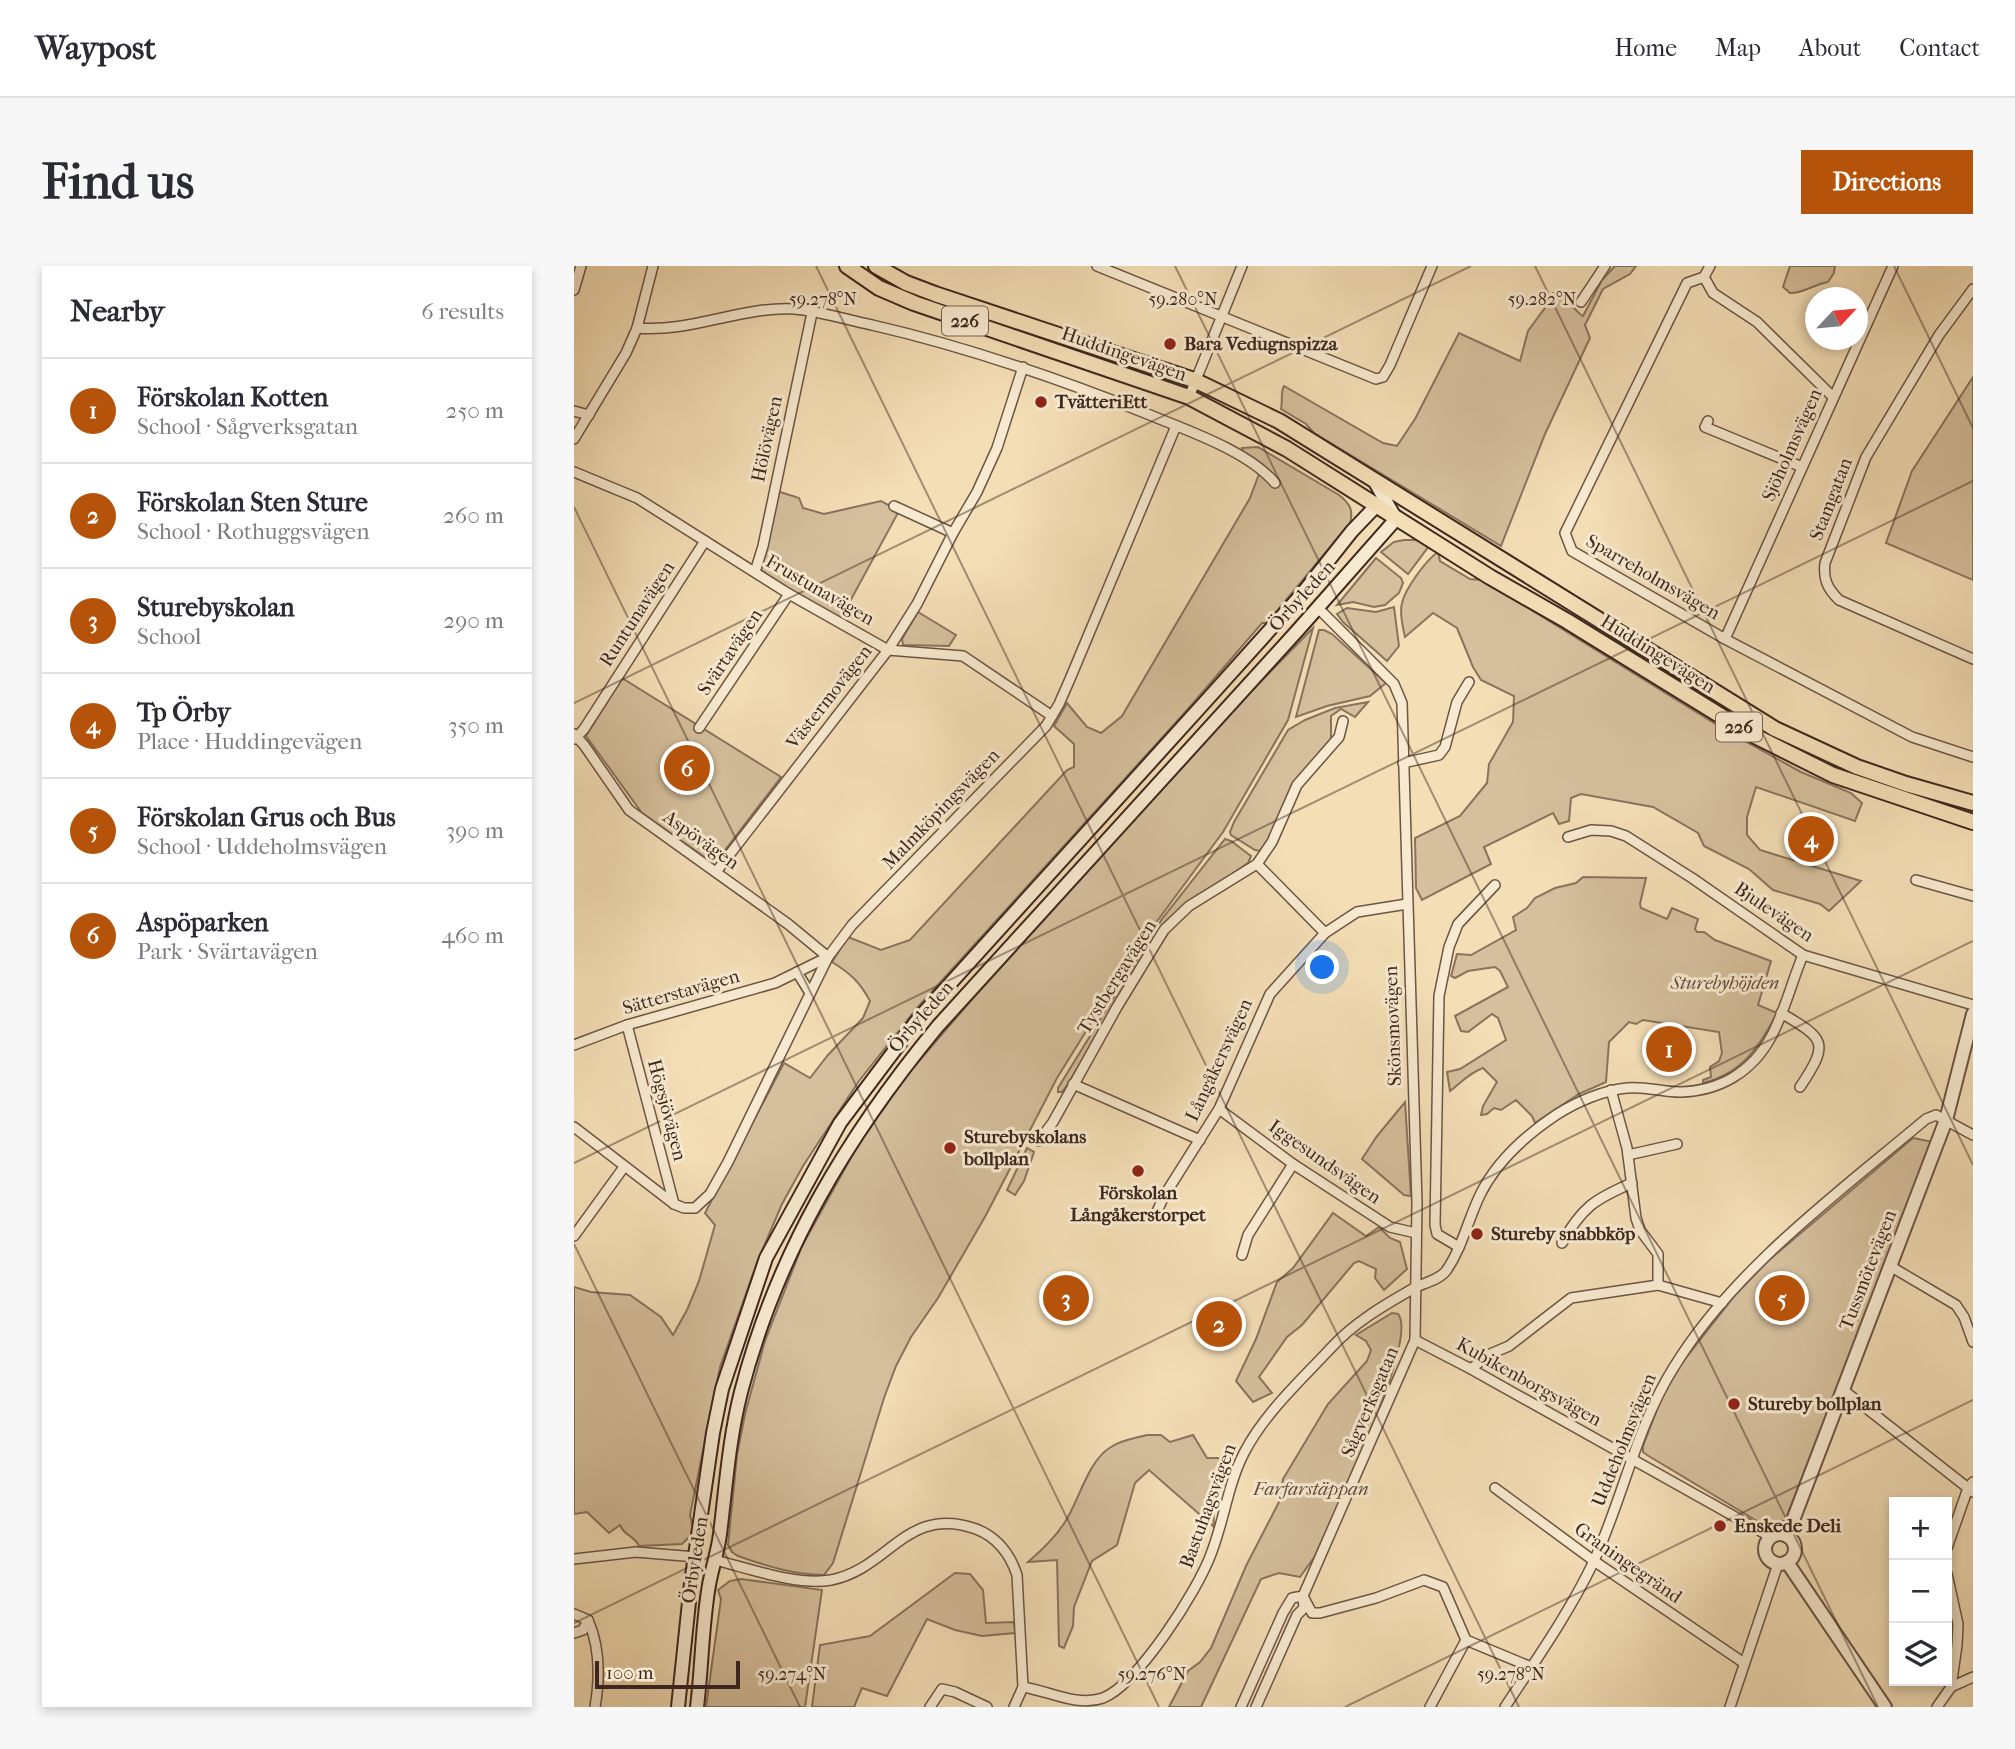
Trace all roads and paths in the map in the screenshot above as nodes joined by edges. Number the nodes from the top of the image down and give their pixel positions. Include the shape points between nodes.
1 (581, 266) edge
2 (653, 266) edge
3 (847, 266) edge
4 (876, 266) edge
5 (1097, 266) edge
6 (1241, 266) edge
7 (1432, 266) edge
8 (1605, 266) edge
9 (1710, 266) edge
10 (1893, 266) edge
11 (1704, 277) junction
12 (1973, 289) edge
13 (574, 290) edge
14 (1581, 302) dead end
15 (812, 313) junction
16 (1221, 314) junction
17 (637, 328) junction
18 (1023, 367) junction
19 (1194, 380) junction
20 (1188, 397) junction
21 (1833, 397) junction
22 (574, 411) edge
23 (589, 415) junction
24 (1708, 421) dead end
25 (1176, 426) junction
26 (574, 439) edge
27 (1802, 467) junction
28 (574, 472) edge
29 (1373, 479) junction
30 (1275, 483) dead end
31 (1407, 501) junction
32 (1381, 504) junction
33 (894, 506) dead end
34 (1395, 519) junction
35 (953, 533) junction
36 (705, 541) junction
37 (755, 572) junction
38 (789, 594) junction
39 (1301, 594) junction
40 (1318, 608) junction
41 (1725, 639) junction
42 (888, 650) junction
43 (1973, 659) edge
44 (1469, 682) dead end
45 (1052, 716) junction
46 (1343, 721) dead end
47 (699, 729) dead end
48 (575, 737) edge
49 (1973, 757) edge
50 (1403, 763) junction
51 (1973, 803) edge
52 (1973, 822) edge
53 (1568, 837) dead end
54 (1256, 864) junction
55 (716, 872) junction
56 (1916, 880) dead end
57 (1495, 886) dead end
58 (1973, 897) edge
59 (1407, 905) junction
60 (1325, 933) junction
61 (1803, 955) junction
62 (828, 957) junction
63 (797, 972) junction
64 (810, 993) junction
65 (1973, 1005) edge
66 (1781, 1013) junction
67 (1973, 1014) edge
68 (627, 1025) junction
69 (574, 1045) edge
70 (1073, 1084) junction
71 (1800, 1087) dead end
72 (1611, 1090) junction
73 (1219, 1109) junction
74 (1945, 1120) junction
75 (574, 1127) edge
76 (1973, 1135) edge
77 (1200, 1140) junction
78 (1039, 1141) dead end
79 (1677, 1144) dead end
80 (1628, 1155) junction
81 (1293, 1164) junction
82 (624, 1167) junction
83 (1632, 1183) junction
84 (674, 1204) junction
85 (1155, 1216) dead end
86 (1416, 1233) junction
87 (574, 1236) edge
88 (1562, 1243) dead end
89 (1458, 1247) junction
90 (1242, 1255) dead end
91 (1890, 1266) junction
92 (1658, 1285) junction
93 (1416, 1287) junction
94 (1722, 1303) junction
95 (1415, 1340) junction
96 (1973, 1342) edge
97 (1471, 1369) junction
98 (1842, 1389) junction
99 (1633, 1459) junction
100 (1971, 1487) edge
101 (1495, 1488) dead end
102 (1952, 1535) edge
103 (1787, 1536) junction
104 (1771, 1537) junction
105 (696, 1557) junction
106 (574, 1559) edge
107 (715, 1560) junction
108 (1594, 1561) junction
109 (1783, 1563) junction
110 (1303, 1596) junction
111 (1952, 1597) edge
112 (574, 1614) edge
113 (589, 1620) junction
114 (574, 1633) edge
115 (1466, 1640) junction
116 (1744, 1663) junction
117 (1531, 1667) junction
118 (1973, 1677) edge
119 (1023, 1687) junction
120 (1951, 1687) junction
121 (972, 1704) edge
122 (595, 1707) edge
123 (678, 1707) edge
124 (697, 1707) edge
125 (930, 1707) edge
126 (987, 1707) edge
127 (1014, 1707) edge
128 (1241, 1707) edge
129 (1256, 1707) edge
130 (1430, 1707) edge
131 (1504, 1707) edge
132 (1730, 1707) edge
133 (1885, 1707) edge
134 (1937, 1707) edge

1 - 13 street
2 - 17 street
3 - 20 main road, Huddingevägen / 226 via 878,288 914,303
4 - 19 main road, Huddingevägen / 226 via 935,294
5 - 16 street
6 - 16 street
7 - 16 street via 1390,365 1383,377 1376,379
8 - 14 street
9 - 11 street, Sparreholmsvägen
10 - 21 street, Sjöholmsvägen
11 - 21 street via 1713,293 1757,322
11 - 41 street, Sparreholmsvägen via 1687,284 1565,533 1572,551
12 - 43 street, Stamgatan via 1939,335 1866,457 1823,576 1839,600
15 - 17 street via 775,309 662,330
15 - 18 street via 894,330
15 - 37 street, Hölövägen
16 - 19 street
17 - 23 street
18 - 25 street
18 - 35 street, Västermovägen via 998,448
19 - 20 street
19 - 29 main road, Huddingevägen / 226 via 1279,421
20 - 32 main road, Huddingevägen / 226
21 - 27 street, Sjöholmsvägen
22 - 23 street
23 - 26 street
24 - 27 street via 1705,427
25 - 30 street via 1257,466
25 - 45 street, Malmköpingsvägen
27 - 41 street, Sjöholmsvägen
28 - 36 street, Frustunavägen via 637,498
29 - 31 main road, Huddingevägen / 226
29 - 32 main road
31 - 32 main road
31 - 51 main road, Huddingevägen / 226 via 1775,729 1857,767
32 - 34 main road, Huddingevägen / 226
32 - 39 main road, Örbyleden
33 - 35 street
34 - 40 main road, Örbyleden
34 - 52 main road, Huddingevägen / 226 via 1760,738 1833,775
35 - 42 street, Västermovägen
36 - 37 street, Frustunavägen
36 - 48 street, Runtunavägen
37 - 38 street, Frustunavägen
38 - 42 street, Frustunavägen
38 - 47 street, Svärtavägen
39 - 40 main road
39 - 105 main road, Örbyleden via 919,1018 841,1124 766,1258 735,1349 713,1433
40 - 50 street, Skönsmovägen via 1399,692
40 - 107 main road, Örbyleden via 938,1026 858,1129 794,1245 753,1349 730,1444
41 - 49 street, Sparreholmsvägen via 1912,737
42 - 45 street, Frustunavägen via 963,656
42 - 55 street, Västermovägen
44 - 50 street via 1457,702 1440,755
45 - 62 street, Malmköpingsvägen via 852,925
46 - 54 street, Tystbergavägen via 1339,737 1297,785 1272,842
48 - 55 street, Aspövägen via 629,810
50 - 59 street, Skönsmovägen
53 - 61 street, Bjulevägen via 1591,830 1626,836
54 - 60 street
54 - 70 street, Tystbergavägen via 1189,906 1164,930
55 - 62 street, Aspövägen
56 - 58 street
57 - 89 street via 1458,925 1439,996 1435,1225 1437,1234
59 - 60 street, Långåkersvägen via 1357,912
59 - 86 street, Skönsmovägen
60 - 73 street, Långåkersvägen via 1270,994
61 - 65 street, Bjulevägen
61 - 66 street
62 - 63 street, Sätterstavägen
62 - 64 street, Malmköpingsvägen
63 - 64 street
63 - 68 street, Sätterstavägen via 775,983
64 - 84 street, Malmköpingsvägen via 729,1162 703,1202 695,1208
66 - 71 street via 1807,1029 1820,1046
66 - 72 street via 1748,1068 1722,1084 1681,1092 1644,1087
67 - 74 main road, Tussmötevägen
68 - 69 street, Sätterstavägen
68 - 84 street, Högsjövägen
70 - 77 street
70 - 78 street, Tystbergavägen
72 - 80 street
72 - 89 street via 1558,1114 1509,1153 1481,1193
73 - 77 street, Långåkersvägen
73 - 81 street, Iggesundsvägen
74 - 76 street
74 - 91 main road, Tussmötevägen
74 - 94 street, Uddeholmsvägen via 1936,1115 1926,1119 1763,1259
75 - 82 street
77 - 85 street, Långåkersvägen
79 - 80 street
80 - 83 street
81 - 86 street, Iggesundsvägen via 1390,1227
81 - 90 street via 1248,1235
82 - 84 street
82 - 87 street
83 - 88 street via 1594,1201
83 - 92 street via 1640,1230 1658,1254
86 - 93 street, Skönsmovägen
89 - 93 street via 1446,1272
91 - 96 street via 1956,1305
91 - 98 main road, Tussmötevägen
92 - 94 street
92 - 97 street via 1565,1301 1509,1346
93 - 95 street, Sågverksgatan
93 - 119 street, Bastuhagsvägen via 1336,1342 1251,1441 1237,1468 1199,1581 1127,1681 1093,1701
94 - 99 street, Uddeholmsvägen via 1657,1396
95 - 97 street, Kubikenborgsvägen
95 - 110 street, Sågverksgatan
97 - 99 street, Kubikenborgsvägen
98 - 100 street
98 - 103 main road, Tussmötevägen
99 - 104 street, Kubikenborgsvägen
99 - 108 street, Uddeholmsvägen
100 - 102 street
101 - 108 street, Graningegränd
103 - 104 main road
103 - 109 main road via 1795,1550
104 - 109 main road via 1766,1553 1769,1559
105 - 106 street via 636,1552
105 - 107 main road
105 - 123 main road, Örbyleden
107 - 119 street via 821,1581 850,1574 917,1529 939,1522 985,1533 998,1542 1017,1575
107 - 124 main road, Örbyleden
108 - 116 street, Graningegränd
108 - 117 street, Uddeholmsvägen
109 - 116 street
109 - 133 main road
110 - 115 street via 1312,1612 1320,1613 1424,1580 1435,1582 1443,1587
110 - 128 street, Sågverksgatan via 1292,1598 1283,1613
110 - 129 street, Sågverksgatan via 1304,1608
111 - 120 street via 1958,1624
112 - 113 street
113 - 114 street via 583,1630
113 - 122 street via 598,1664
115 - 117 street
115 - 130 street
116 - 132 street
117 - 131 street, Uddeholmsvägen
118 - 120 street
119 - 127 street
120 - 134 street
121 - 125 street via 942,1689
121 - 126 street

